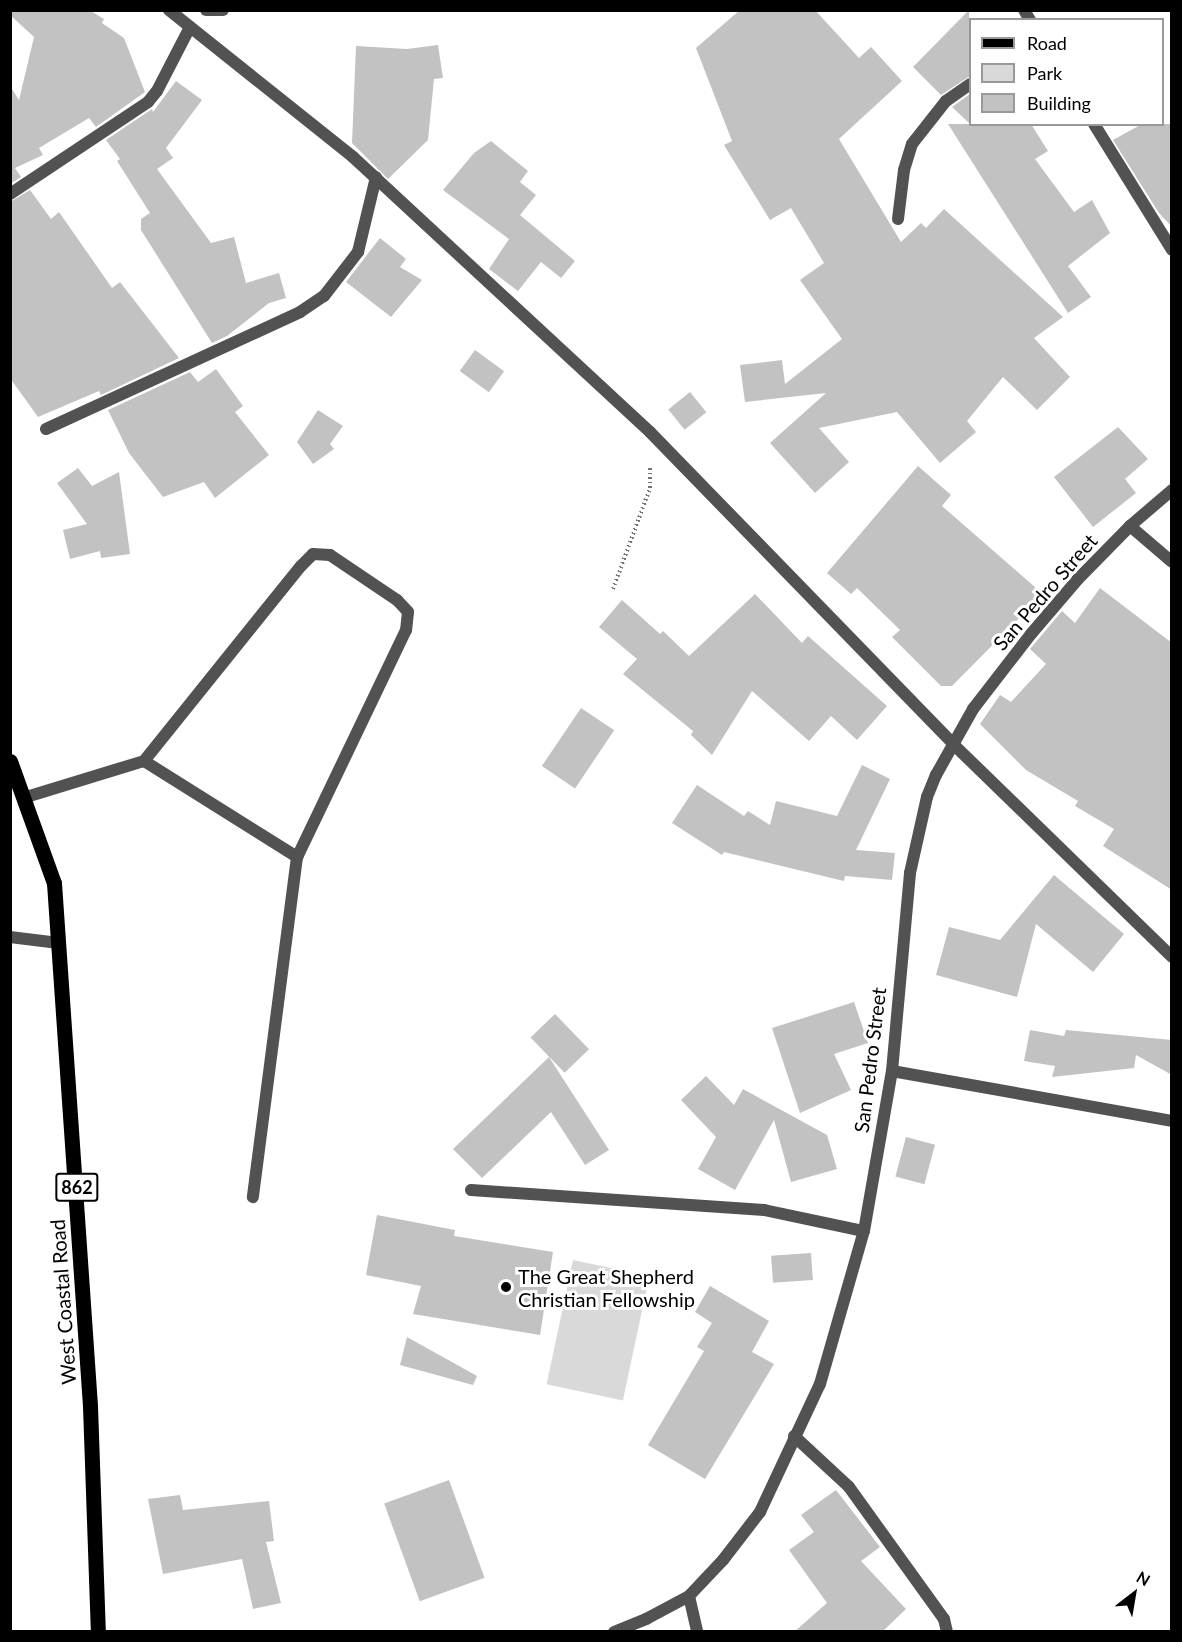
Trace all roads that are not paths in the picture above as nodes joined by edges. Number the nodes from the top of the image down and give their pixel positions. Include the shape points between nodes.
1 (169, 10) edge
2 (206, 10) edge
3 (223, 10) edge
4 (190, 27) junction
5 (969, 85) edge
6 (1095, 126) edge
7 (376, 177) junction
8 (10, 194) edge
9 (898, 219) dead end
10 (1172, 250) edge
11 (45, 429) dead end
12 (1172, 490) edge
13 (1130, 526) junction
14 (1172, 562) edge
15 (952, 743) junction
16 (144, 761) junction
17 (10, 762) edge
18 (23, 798) junction
19 (297, 857) junction
20 (10, 937) edge
21 (60, 943) junction
22 (1172, 957) edge
23 (892, 1071) junction
24 (1172, 1121) edge
25 (471, 1190) dead end
26 (253, 1197) dead end
27 (864, 1231) junction
28 (794, 1436) junction
29 (689, 1596) junction
30 (100, 1628) edge
31 (614, 1632) edge
32 (697, 1632) edge
33 (947, 1632) edge

1 - 4 street
2 - 3 street
4 - 7 street
4 - 8 street via 148,102
5 - 9 street via 946,101 912,144 904,170
6 - 10 street
7 - 11 street via 358,252 324,296 300,312
7 - 15 street via 650,432
12 - 13 street, San Pedro Street
13 - 14 street
13 - 15 street, San Pedro Street via 1031,634
15 - 22 street
15 - 23 street, San Pedro Street via 927,797 910,873
16 - 18 street
16 - 19 street
16 - 19 street via 301,566 313,554 330,555 397,600 408,612 406,630
17 - 18 main road, West Coastal Road / 862
18 - 21 main road, West Coastal Road / 862 via 54,883
19 - 26 street
20 - 21 street
21 - 30 main road, West Coastal Road / 862
23 - 24 street
23 - 27 street, San Pedro Street
25 - 27 street via 764,1210
27 - 28 street, San Pedro Street via 820,1384
28 - 29 street, San Pedro Street via 760,1512
28 - 33 street via 849,1487 944,1619
29 - 31 street, San Pedro Street
29 - 32 street

